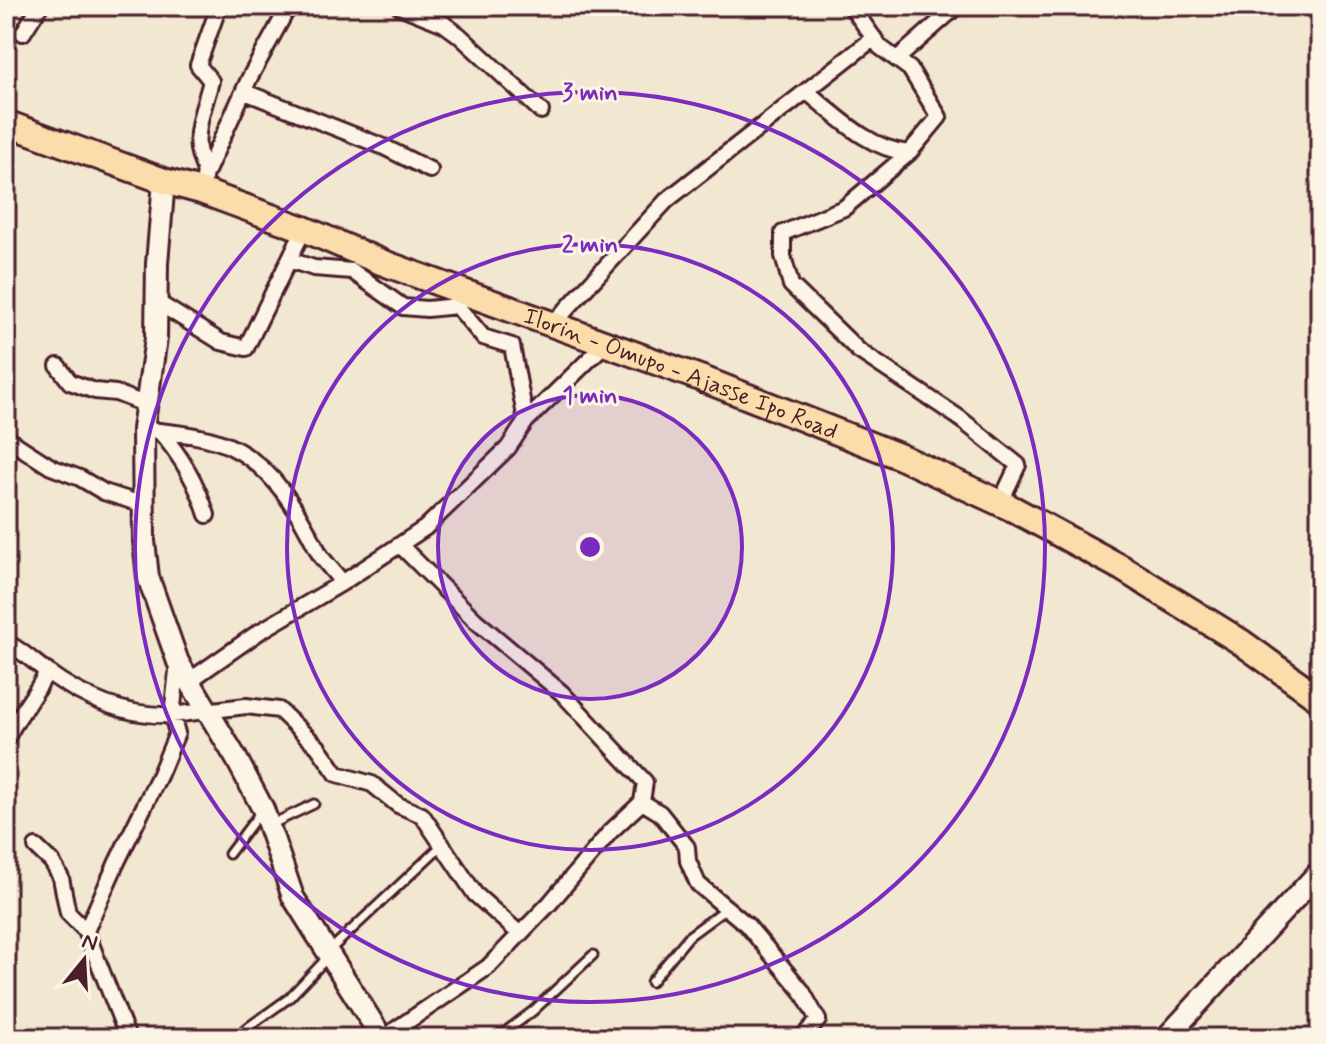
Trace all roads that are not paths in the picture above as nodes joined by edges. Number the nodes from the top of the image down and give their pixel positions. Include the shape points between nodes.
1 (40, 6) edge
2 (219, 6) edge
3 (289, 6) edge
4 (399, 6) edge
5 (851, 6) edge
6 (957, 6) edge
7 (23, 33) dead end
8 (874, 38) junction
9 (897, 59) junction
10 (806, 91) junction
11 (245, 92) junction
12 (541, 111) dead end
13 (6, 123) edge
14 (909, 153) junction
15 (430, 170) dead end
16 (164, 181) junction
17 (204, 181) junction
18 (304, 229) junction
19 (289, 260) junction
20 (462, 300) junction
21 (157, 302) junction
22 (553, 324) junction
23 (606, 343) junction
24 (58, 366) dead end
25 (147, 405) junction
26 (526, 421) junction
27 (152, 430) junction
28 (6, 438) edge
29 (1000, 503) junction
30 (144, 505) junction
31 (207, 515) dead end
32 (400, 545) junction
33 (342, 583) junction
34 (6, 642) edge
35 (178, 662) junction
36 (47, 671) junction
37 (189, 681) junction
38 (1320, 699) edge
39 (205, 711) junction
40 (172, 715) junction
41 (7, 736) edge
42 (642, 802) junction
43 (314, 804) dead end
44 (266, 817) junction
45 (442, 845) junction
46 (36, 847) dead end
47 (229, 854) dead end
48 (1320, 871) edge
49 (727, 908) junction
50 (86, 931) junction
51 (520, 934) junction
52 (328, 954) junction
53 (593, 955) dead end
54 (651, 982) dead end
55 (805, 1037) edge
56 (128, 1038) edge
57 (233, 1038) edge
58 (383, 1038) edge
59 (497, 1038) edge
60 (1166, 1038) edge

1 - 7 street
2 - 17 street via 198,65 211,81 198,148
3 - 11 street
4 - 12 street via 459,35
5 - 8 street
6 - 9 street
8 - 9 street
8 - 10 street
9 - 14 street via 910,69 939,117
10 - 14 street via 875,145
10 - 22 street via 667,200
11 - 15 street
11 - 17 street
13 - 16 highway, Ilorin - Omupo - Ajasse Ipo Road
14 - 29 street via 844,208 783,233 783,256 791,285 859,351 958,417 1018,465
16 - 17 highway, Ilorin - Omupo - Ajasse Ipo Road
16 - 21 street
17 - 18 highway, Ilorin - Omupo - Ajasse Ipo Road
18 - 19 street
18 - 20 highway, Ilorin - Omupo - Ajasse Ipo Road
19 - 20 street via 352,271 403,307 427,309
19 - 21 street via 246,348 221,342
20 - 22 highway, Ilorin - Omupo - Ajasse Ipo Road
20 - 26 street via 483,337 512,346
21 - 25 street
22 - 23 highway, Ilorin - Omupo - Ajasse Ipo Road
23 - 26 street
23 - 29 highway, Ilorin - Omupo - Ajasse Ipo Road via 835,430
24 - 25 street via 70,382
25 - 27 street
26 - 32 street via 508,448 425,528
27 - 30 street
27 - 31 street via 186,465
27 - 33 street via 226,444 248,458 286,494 320,557
28 - 30 street via 51,467
29 - 38 highway, Ilorin - Omupo - Ajasse Ipo Road via 1181,604
30 - 35 street via 148,577
32 - 33 street
32 - 42 street via 475,620 562,693 645,782
33 - 37 street
34 - 36 street
35 - 37 street
35 - 40 street
36 - 40 street via 127,712
36 - 41 street
37 - 39 street
39 - 40 street
39 - 44 street
39 - 45 street via 246,706 279,710 318,747 337,774 372,784 398,805 422,815
40 - 50 street via 177,733
42 - 49 street via 660,813 687,847 698,884
42 - 51 street
43 - 44 lane
44 - 47 lane
44 - 52 street via 293,897
45 - 51 street via 475,894
45 - 52 lane
46 - 50 street via 61,878 68,913
48 - 60 street
49 - 54 lane via 689,936
49 - 55 street via 802,991 818,1020
50 - 56 street
51 - 58 street via 488,967
52 - 57 lane via 289,998
52 - 58 street
53 - 59 lane

